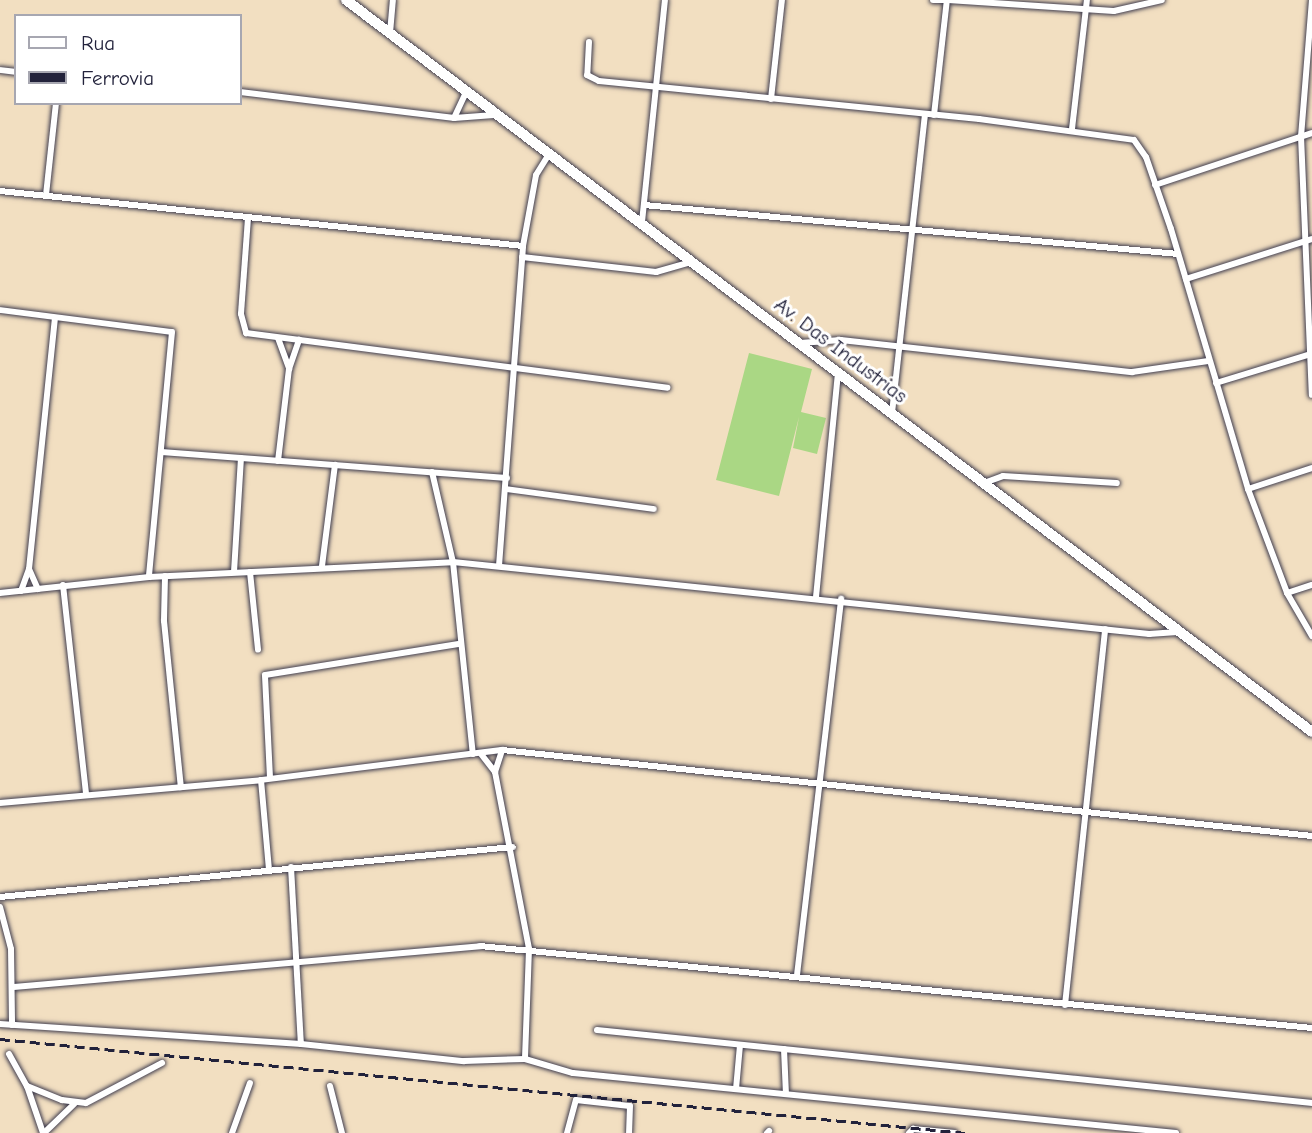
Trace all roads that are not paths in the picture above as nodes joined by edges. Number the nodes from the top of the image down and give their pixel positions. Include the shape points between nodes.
1 (346, 0) edge
2 (393, 0) edge
3 (665, 0) edge
4 (782, 0) edge
5 (933, 0) edge
6 (947, 0) edge
7 (1087, 0) edge
8 (1162, 0) edge
9 (1312, 0) edge
10 (1088, 8) junction
11 (390, 34) junction
12 (589, 42) dead end
13 (656, 85) junction
14 (242, 92) edge
15 (466, 92) junction
16 (771, 99) junction
17 (56, 105) edge
18 (494, 115) junction
19 (925, 115) junction
20 (934, 115) junction
21 (454, 118) junction
22 (1072, 129) junction
23 (1312, 133) edge
24 (1301, 136) junction
25 (550, 153) junction
26 (1155, 186) junction
27 (0, 191) edge
28 (46, 195) junction
29 (644, 205) junction
30 (248, 218) junction
31 (642, 222) junction
32 (915, 230) junction
33 (1308, 240) edge
34 (523, 246) junction
35 (1178, 254) junction
36 (523, 257) junction
37 (692, 262) junction
38 (1186, 279) junction
39 (0, 310) edge
40 (55, 318) junction
41 (278, 338) junction
42 (299, 340) junction
43 (800, 343) junction
44 (901, 346) junction
45 (1310, 354) edge
46 (1208, 361) junction
47 (513, 368) junction
48 (289, 369) junction
49 (838, 373) junction
50 (1216, 383) junction
51 (667, 388) dead end
52 (1312, 395) edge
53 (892, 413) junction
54 (161, 452) junction
55 (241, 458) junction
56 (278, 461) junction
57 (335, 465) junction
58 (1312, 468) edge
59 (432, 472) junction
60 (507, 478) junction
61 (984, 483) junction
62 (1117, 484) dead end
63 (506, 489) junction
64 (1248, 489) junction
65 (654, 509) dead end
66 (453, 562) junction
67 (323, 566) junction
68 (499, 566) junction
69 (29, 569) junction
70 (234, 572) junction
71 (250, 572) junction
72 (165, 576) junction
73 (149, 577) junction
74 (62, 585) junction
75 (1312, 585) edge
76 (38, 589) junction
77 (21, 591) junction
78 (0, 593) edge
79 (1287, 593) junction
80 (816, 597) junction
81 (841, 599) junction
82 (1105, 629) junction
83 (1181, 632) junction
84 (1312, 636) edge
85 (458, 644) junction
86 (258, 650) dead end
87 (1312, 732) edge
88 (502, 751) junction
89 (473, 754) junction
90 (481, 754) junction
91 (495, 772) junction
92 (270, 778) junction
93 (261, 780) junction
94 (181, 787) junction
95 (819, 787) junction
96 (86, 795) junction
97 (0, 803) edge
98 (1086, 812) junction
99 (1312, 836) edge
100 (513, 847) junction
101 (291, 867) junction
102 (269, 869) junction
103 (0, 897) edge
104 (0, 907) edge
105 (530, 949) junction
106 (296, 962) junction
107 (797, 975) junction
108 (14, 987) junction
109 (1065, 1005) junction
110 (0, 1024) edge
111 (12, 1025) junction
112 (1312, 1028) edge
113 (597, 1030) dead end
114 (302, 1044) junction
115 (740, 1045) junction
116 (784, 1049) junction
117 (9, 1054) dead end
118 (525, 1059) junction
119 (162, 1063) dead end
120 (250, 1083) dead end
121 (27, 1086) junction
122 (330, 1086) dead end
123 (736, 1089) junction
124 (786, 1094) junction
125 (1312, 1103) edge
126 (74, 1104) junction
127 (43, 1133) edge
128 (232, 1133) edge
129 (342, 1133) edge
130 (568, 1133) edge
131 (629, 1133) edge
132 (909, 1133) edge
133 (955, 1133) edge
134 (1176, 1133) edge

1 - 11 main road, Av. Das Industrias
2 - 11 street
3 - 13 street
4 - 16 street
5 - 6 street
6 - 10 street
6 - 20 street
7 - 10 street
8 - 10 street via 1123,11
9 - 24 street
10 - 22 street
11 - 15 main road, Av. Das Industrias
12 - 13 street via 588,78
13 - 16 street
13 - 29 street
14 - 21 street
15 - 18 main road, Av. Das Industrias
15 - 21 street
16 - 19 street
17 - 28 street
18 - 21 street
18 - 25 main road, Av. Das Industrias
19 - 20 street
19 - 32 street
20 - 22 street
22 - 26 street via 1134,140 1146,157
23 - 24 street
24 - 26 street
24 - 33 street
25 - 31 main road, Av. Das Industrias
25 - 34 street via 536,175
26 - 35 street
27 - 28 street
28 - 30 street
29 - 31 street
29 - 32 street
30 - 34 street
30 - 41 street via 241,328 246,333
31 - 37 main road, Av. Das Industrias
32 - 35 street
32 - 44 street
33 - 38 street
33 - 45 street
34 - 36 street
35 - 38 street
36 - 37 street via 646,272
36 - 47 street
37 - 43 main road, Av. Das Industrias
38 - 46 street
39 - 40 street
40 - 54 street via 170,330
40 - 69 street
41 - 42 street
41 - 48 street
42 - 47 street
42 - 48 street
43 - 44 street via 831,340
43 - 49 main road, Av. Das Industrias
44 - 46 street via 1132,372
44 - 53 street
45 - 50 street
45 - 52 street
46 - 50 street
47 - 51 street
47 - 60 street
48 - 56 street
49 - 53 main road, Av. Das Industrias
49 - 80 street
50 - 64 street
53 - 61 main road, Av. Das Industrias
54 - 55 street
54 - 73 street
55 - 56 street
55 - 70 street
56 - 57 street
57 - 59 street
57 - 67 street
58 - 64 street
59 - 60 street
59 - 66 street
60 - 63 street
61 - 62 street via 1003,476
61 - 83 main road, Av. Das Industrias
63 - 65 street
63 - 68 street
64 - 79 street
66 - 67 street
66 - 68 street
66 - 85 street
67 - 71 street
68 - 80 street
69 - 76 street
69 - 77 street
70 - 71 street
70 - 72 street
71 - 86 street
72 - 73 street
72 - 94 street via 164,621
73 - 74 street
74 - 76 street
74 - 96 street
75 - 79 street
76 - 77 street
77 - 78 street
79 - 84 street
80 - 81 street
81 - 82 street
81 - 95 street
82 - 83 street via 1161,635
82 - 98 street
83 - 87 main road, Av. Das Industrias
85 - 89 street
85 - 92 street via 265,675
88 - 90 street
88 - 91 street
88 - 95 street
89 - 90 street
89 - 92 street
90 - 91 street
91 - 100 street
92 - 93 street
93 - 94 street
93 - 102 street
94 - 96 street
95 - 98 street
95 - 107 street
96 - 97 street
98 - 99 street
98 - 109 street
100 - 101 street
100 - 105 street
101 - 102 street
101 - 106 street
102 - 103 street via 133,887
104 - 108 street via 11,949
105 - 106 street via 460,947
105 - 107 street
105 - 118 street
106 - 108 street
106 - 114 street
107 - 109 street
108 - 111 street
109 - 112 street
110 - 111 street
111 - 114 street
113 - 115 street
114 - 118 street via 464,1061
115 - 116 street
115 - 123 street
116 - 124 street
116 - 125 street
117 - 121 street
118 - 123 street via 573,1073
119 - 126 street via 93,1100
120 - 128 street
121 - 126 street
121 - 127 street
122 - 129 street
123 - 124 street
124 - 134 street
126 - 127 street
130 - 131 street via 576,1100 630,1106
132 - 133 street via 913,1129

